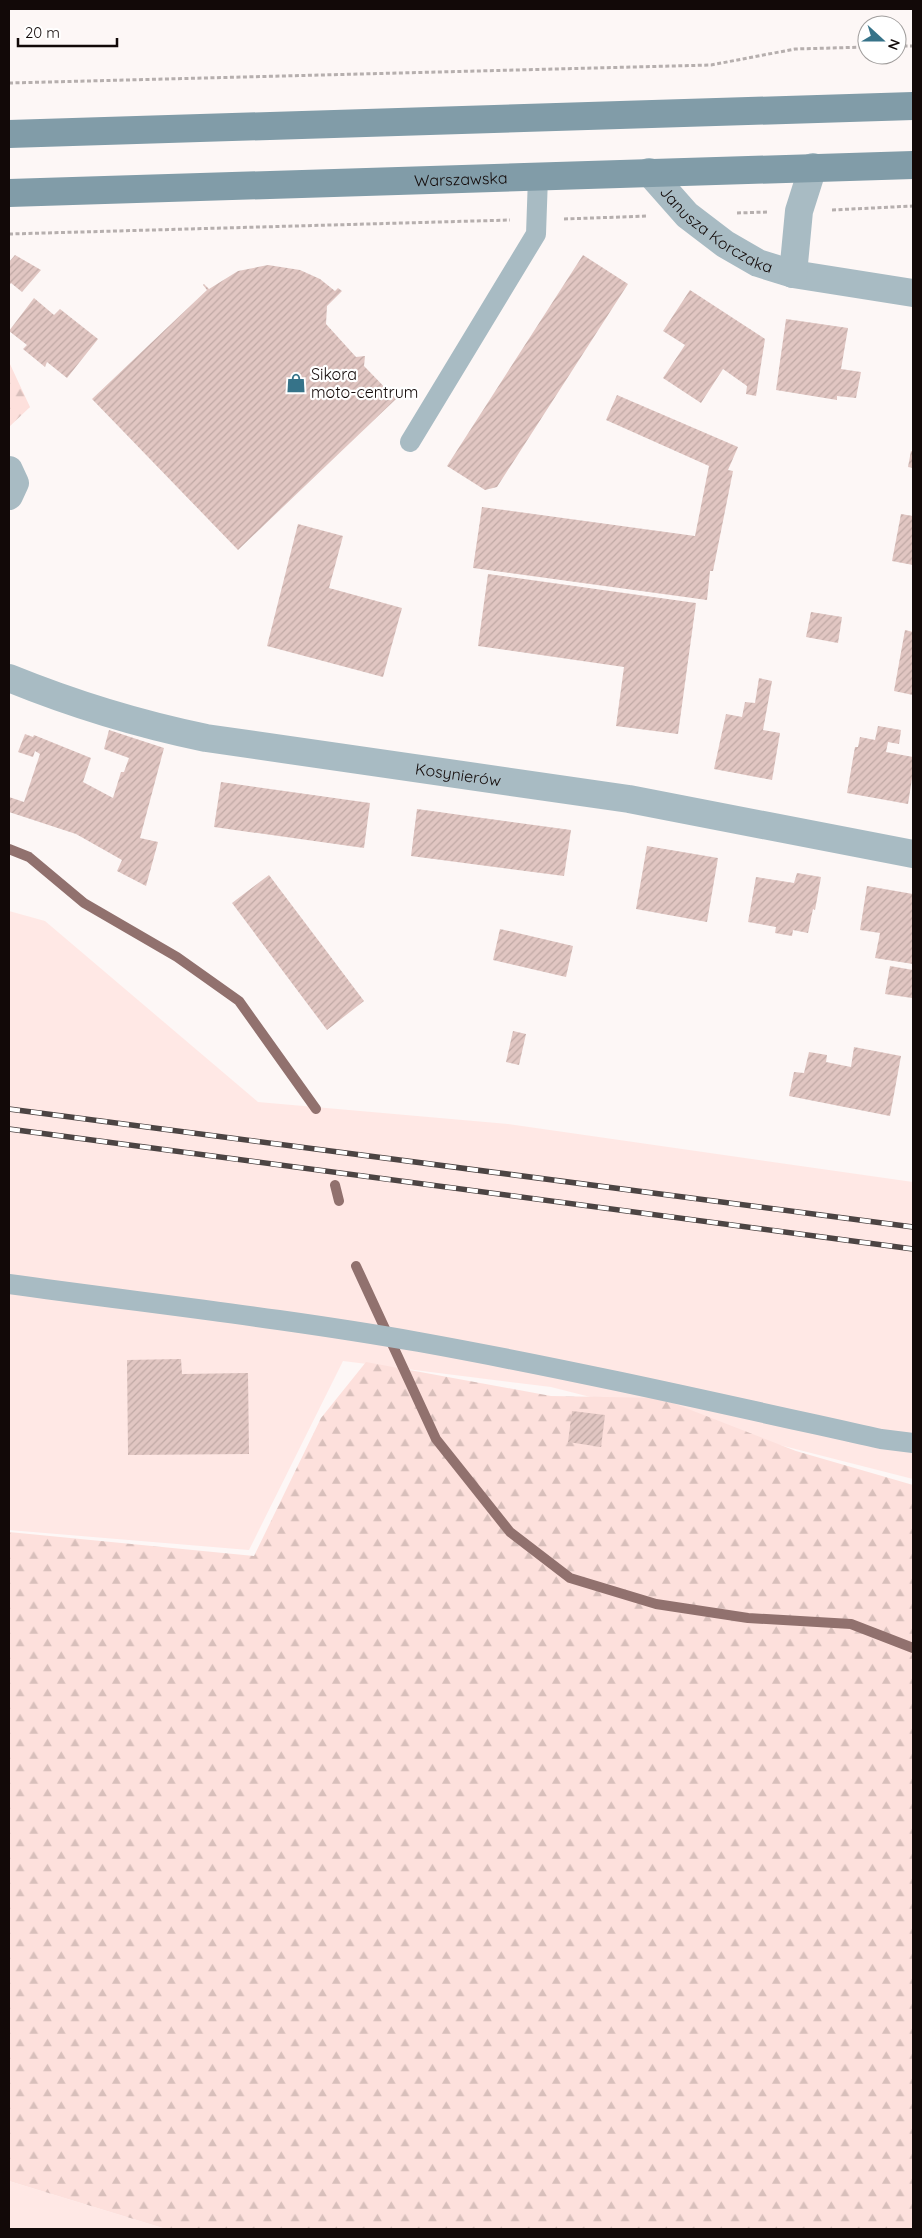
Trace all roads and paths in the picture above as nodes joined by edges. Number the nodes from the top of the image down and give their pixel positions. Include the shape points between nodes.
1 (857, 46) edge
2 (9, 83) edge
3 (913, 106) edge
4 (9, 134) edge
5 (913, 165) edge
6 (813, 167) junction
7 (649, 172) junction
8 (538, 177) junction
9 (9, 193) edge
10 (913, 206) edge
11 (799, 211) junction
12 (733, 213) dead end
13 (687, 215) junction
14 (536, 219) junction
15 (9, 234) edge
16 (793, 274) junction
17 (913, 293) edge
18 (410, 442) dead end
19 (9, 470) edge
20 (9, 496) edge
21 (9, 678) edge
22 (913, 854) edge
23 (9, 1284) edge
24 (913, 1443) edge

1 - 2 path via 795,49 711,66
3 - 4 main road
5 - 6 main road, Warszawska
6 - 7 main road, Warszawska
6 - 11 street, Janusza Korczaka
7 - 8 main road, Warszawska
7 - 13 street, Janusza Korczaka
8 - 9 main road, Warszawska
8 - 14 lane
10 - 11 path
11 - 12 path
11 - 16 street, Janusza Korczaka
13 - 14 path
13 - 16 street, Janusza Korczaka via 725,244 758,263
14 - 15 path
14 - 18 lane via 536,234
16 - 17 street, Janusza Korczaka
19 - 20 street via 15,483
21 - 22 street, Kosynierów via 51,696 149,726 206,738 629,798
23 - 24 lane via 419,1342

